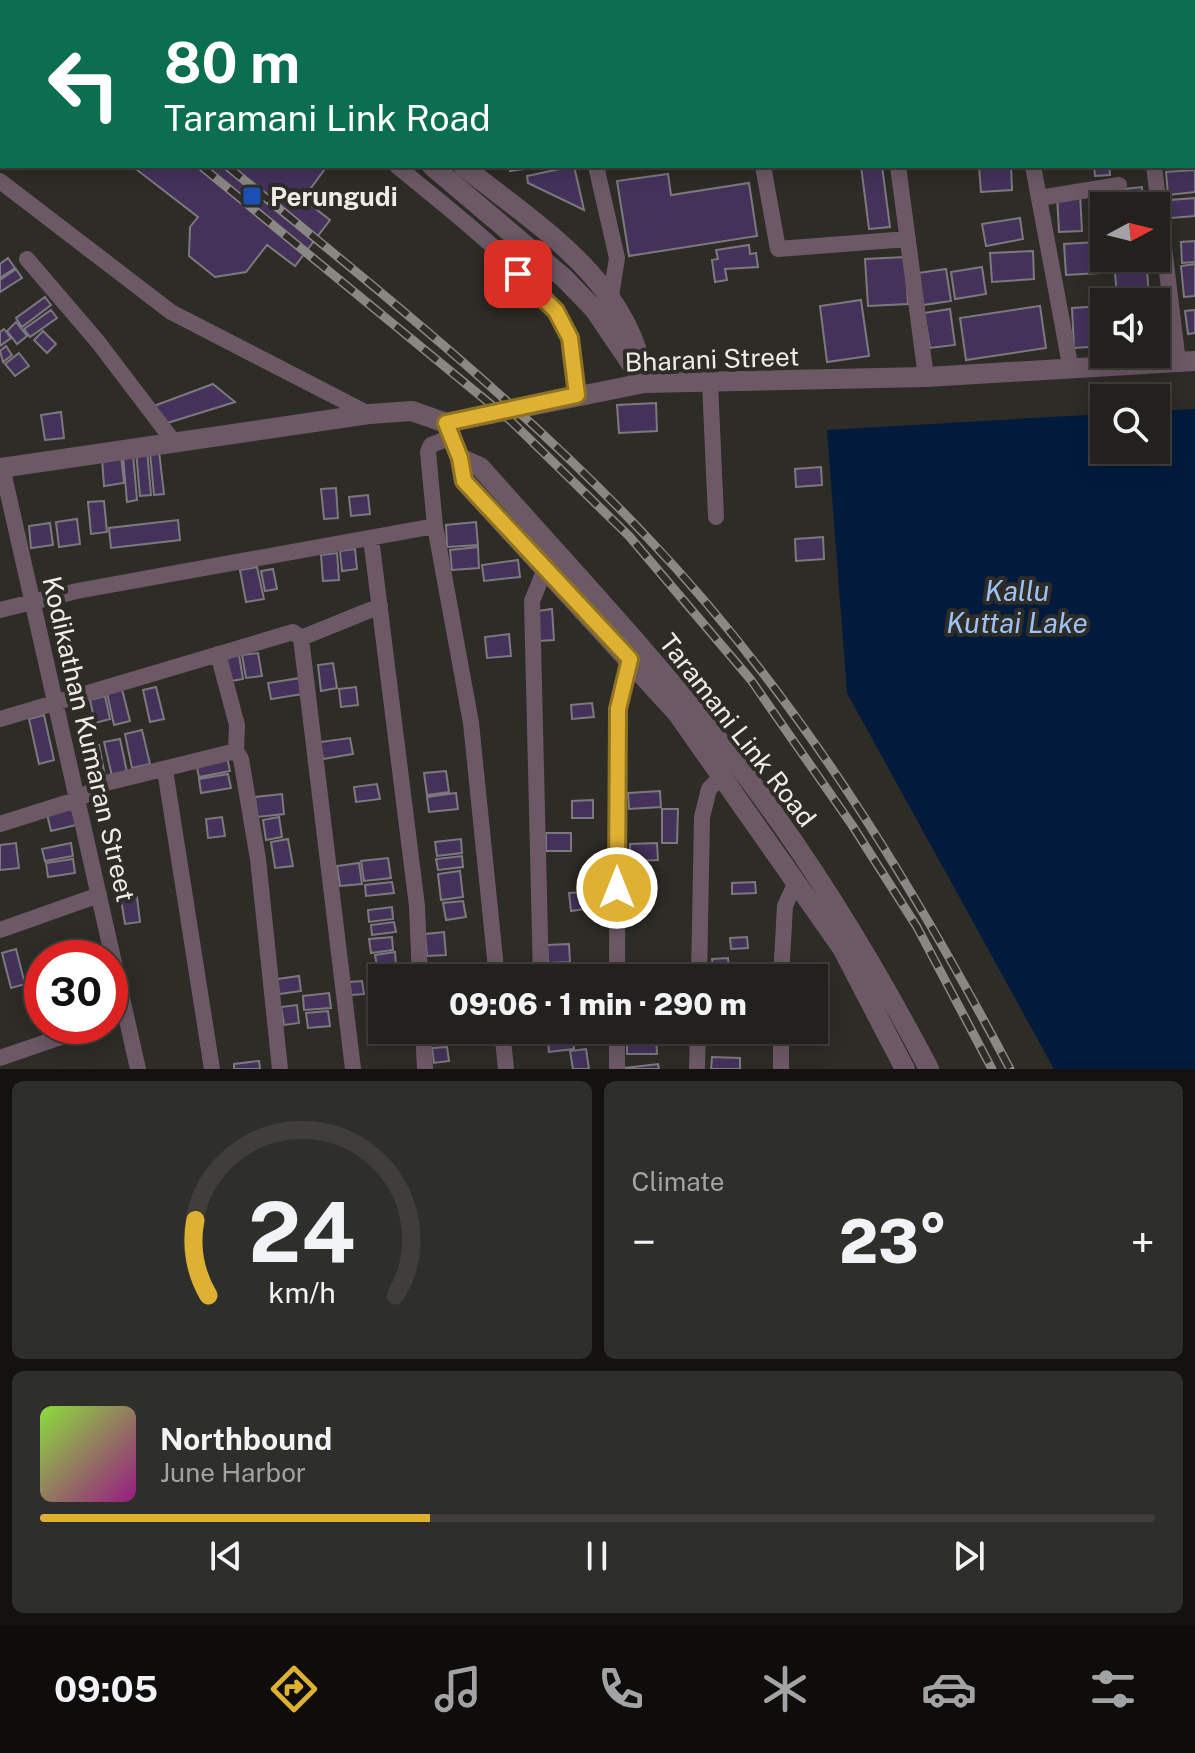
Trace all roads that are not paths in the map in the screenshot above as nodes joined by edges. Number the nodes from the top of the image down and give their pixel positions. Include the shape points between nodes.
1 (399, 168) edge
2 (434, 168) edge
3 (465, 168) edge
4 (596, 168) edge
5 (763, 168) edge
6 (898, 168) edge
7 (1033, 168) edge
8 (1154, 168) edge
9 (0, 181) edge
10 (1119, 185) dead end
11 (1039, 198) junction
12 (908, 239) junction
13 (27, 259) dead end
14 (611, 296) junction
15 (1186, 361) edge
16 (1071, 370) junction
17 (926, 377) junction
18 (644, 383) junction
19 (710, 383) junction
20 (577, 395) junction
21 (369, 414) junction
22 (449, 430) junction
23 (174, 442) junction
24 (460, 458) junction
25 (1, 467) edge
26 (716, 517) dead end
27 (435, 526) junction
28 (371, 538) junction
29 (545, 569) junction
30 (33, 602) junction
31 (380, 606) junction
32 (0, 610) edge
33 (301, 638) junction
34 (218, 654) junction
35 (630, 659) junction
36 (56, 701) junction
37 (0, 719) edge
38 (236, 751) junction
39 (165, 770) junction
40 (723, 775) junction
41 (79, 799) junction
42 (0, 824) edge
43 (795, 884) junction
44 (99, 895) junction
45 (0, 930) edge
46 (106, 940) edge
47 (419, 964) edge
48 (496, 964) edge
49 (541, 964) edge
50 (617, 964) edge
51 (699, 964) edge
52 (782, 964) edge
53 (128, 1043) edge
54 (41, 1044) edge
55 (424, 1044) edge
56 (503, 1044) edge
57 (617, 1044) edge
58 (698, 1044) edge
59 (781, 1044) edge
60 (0, 1058) edge
61 (138, 1069) edge
62 (212, 1069) edge
63 (280, 1069) edge
64 (353, 1069) edge
65 (425, 1069) edge
66 (506, 1069) edge
67 (617, 1069) edge
68 (697, 1069) edge
69 (781, 1069) edge
70 (905, 1069) edge
71 (929, 1069) edge

1 - 20 street via 480,236 556,311 570,338
2 - 18 street via 564,278 594,309
3 - 14 street via 581,263
4 - 14 street via 617,258
5 - 12 street via 778,249
6 - 12 street
7 - 11 street
8 - 15 street
9 - 21 street via 171,312
10 - 11 street
11 - 16 street
12 - 17 street
13 - 23 street
14 - 18 street via 637,342
15 - 16 street, Bharani Street
16 - 17 street, Bharani Street
17 - 19 street, Bharani Street
18 - 19 street, Bharani Street
18 - 20 street, Bharani Street
19 - 26 street
20 - 22 street, Bharani Street
21 - 22 street, Bharani Street via 412,411
21 - 23 street, Bharani Street
22 - 24 street, Taramani Link Road
22 - 27 street via 428,452
23 - 25 street, Bharani Street
24 - 29 street, Taramani Link Road via 464,481
24 - 71 street, Taramani Link Road via 480,467 724,748 855,936
25 - 30 street, Kodikathan Kumaran Street
27 - 28 street
27 - 48 street via 471,723
28 - 30 street
28 - 31 street
29 - 35 street, Taramani Link Road
29 - 49 street via 532,601
30 - 32 street
30 - 36 street, Kodikathan Kumaran Street
31 - 33 street
31 - 47 street
33 - 34 street via 293,632
33 - 64 street
34 - 36 street
34 - 38 street via 237,725
35 - 40 street, Taramani Link Road
35 - 50 street via 618,709
36 - 37 street
36 - 41 street, Kodikathan Kumaran Street
38 - 39 street
38 - 63 street via 258,859
39 - 41 street via 102,784
39 - 62 street
40 - 43 street, Taramani Link Road
40 - 51 street via 709,789 702,817
41 - 42 street
41 - 44 street, Kodikathan Kumaran Street
43 - 52 street via 785,906
43 - 70 street, Taramani Link Road via 842,948
44 - 45 street
44 - 46 street, Kodikathan Kumaran Street
53 - 61 street, Kodikathan Kumaran Street
54 - 60 street
55 - 65 street
56 - 66 street
57 - 67 street
58 - 68 street
59 - 69 street

